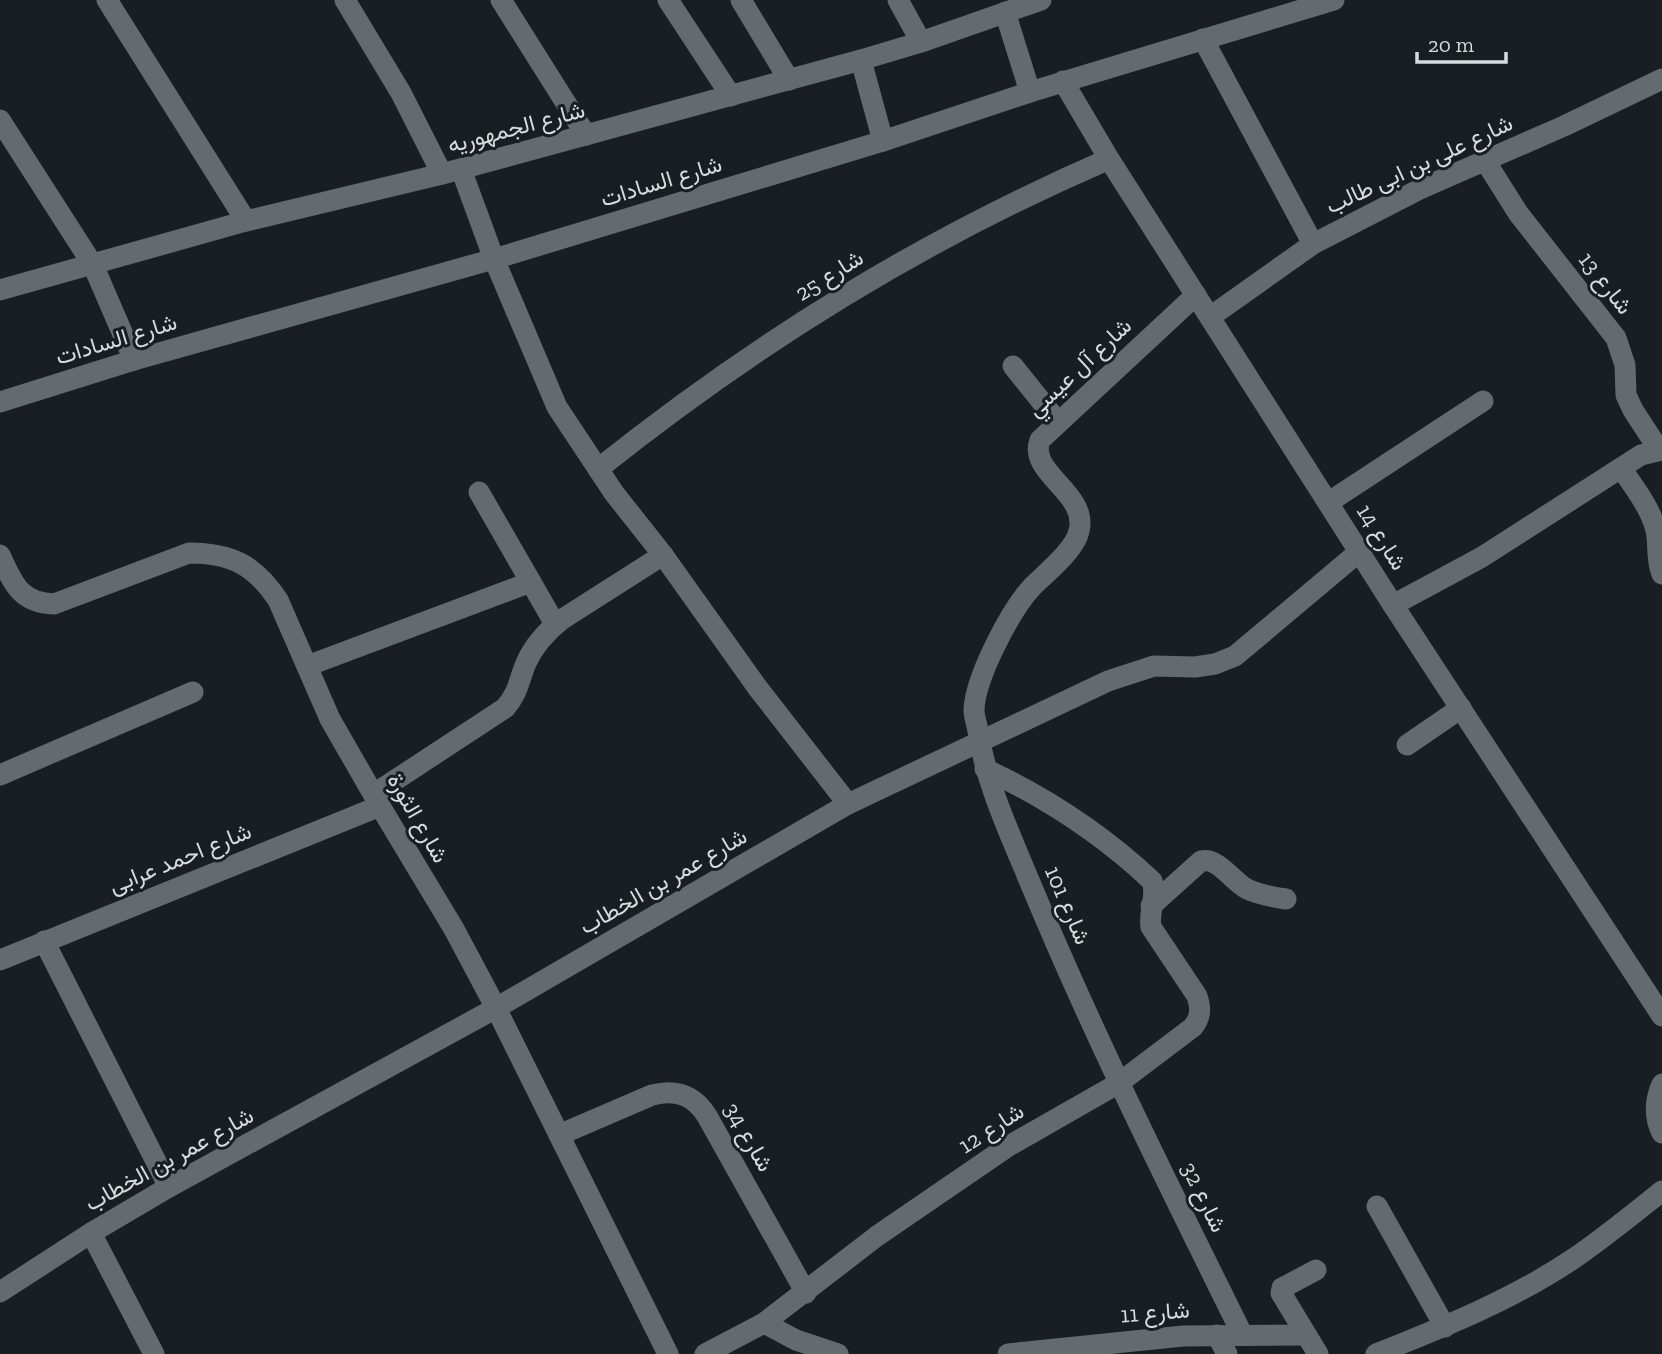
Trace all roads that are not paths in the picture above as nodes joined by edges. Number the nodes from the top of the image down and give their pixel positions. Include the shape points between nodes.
1 (107, 0) edge
2 (345, 0) edge
3 (501, 0) edge
4 (667, 0) edge
5 (741, 0) edge
6 (898, 0) edge
7 (1041, 0) edge
8 (1334, 0) edge
9 (1005, 12) junction
10 (1203, 39) junction
11 (922, 42) junction
12 (861, 60) junction
13 (1662, 79) edge
14 (789, 80) junction
15 (1063, 82) junction
16 (1030, 92) junction
17 (731, 96) junction
18 (0, 120) edge
19 (586, 135) junction
20 (883, 142) junction
21 (1110, 159) junction
22 (1485, 159) junction
23 (452, 172) junction
24 (246, 221) junction
25 (1313, 244) junction
26 (494, 259) junction
27 (93, 265) junction
28 (0, 290) edge
29 (1196, 295) junction
30 (1210, 317) junction
31 (134, 359) junction
32 (1013, 366) dead end
33 (1483, 401) dead end
34 (0, 402) edge
35 (1058, 422) junction
36 (1661, 450) edge
37 (1621, 468) junction
38 (598, 469) junction
39 (479, 492) dead end
40 (1329, 502) junction
41 (1360, 551) junction
42 (0, 555) edge
43 (663, 555) junction
44 (1662, 574) edge
45 (531, 582) junction
46 (1393, 604) junction
47 (555, 624) junction
48 (307, 666) junction
49 (192, 692) dead end
50 (1461, 708) junction
51 (979, 743) junction
52 (1407, 745) dead end
53 (985, 769) junction
54 (0, 775) edge
55 (377, 800) junction
56 (848, 804) junction
57 (1286, 899) dead end
58 (1151, 906) junction
59 (44, 941) junction
60 (0, 960) edge
61 (496, 1008) junction
62 (1662, 1016) edge
63 (1119, 1083) junction
64 (1662, 1084) edge
65 (1662, 1133) edge
66 (559, 1135) junction
67 (169, 1187) junction
68 (1662, 1191) edge
69 (1377, 1206) dead end
70 (91, 1233) junction
71 (1316, 1270) dead end
72 (0, 1292) edge
73 (806, 1293) junction
74 (764, 1323) junction
75 (1445, 1327) junction
76 (1242, 1334) junction
77 (1217, 1335) junction
78 (1306, 1335) junction
79 (1126, 1347) edge
80 (154, 1354) edge
81 (667, 1354) edge
82 (705, 1354) edge
83 (838, 1354) edge
84 (1008, 1354) edge
85 (1227, 1354) edge
86 (1318, 1354) edge
87 (1376, 1354) edge

1 - 24 street
2 - 23 street
3 - 19 street
4 - 17 street
5 - 14 street
6 - 11 street
7 - 9 street, شارع الجمهوريه
8 - 10 street, شارع السادات
9 - 11 street, شارع الجمهوريه
9 - 16 street
10 - 15 street, شارع السادات
10 - 25 street
11 - 12 street, شارع الجمهوريه
12 - 14 street, شارع الجمهوريه
12 - 20 street
13 - 22 street, شارع على بن ابى طالب
14 - 17 street, شارع الجمهوريه
15 - 16 street, شارع السادات
15 - 21 street, شارع 14
16 - 20 street, شارع السادات
17 - 19 street, شارع الجمهوريه
18 - 27 street
19 - 23 street, شارع الجمهوريه
20 - 26 street, شارع السادات
21 - 29 street, شارع 14
21 - 38 street, شارع 25 via 994,211 882,272 749,356
22 - 25 street, شارع على بن ابى طالب
22 - 36 street, شارع 13 via 1518,213 1615,338 1625,365 1626,395
23 - 24 street, شارع الجمهوريه
23 - 26 street
24 - 27 street, شارع الجمهوريه
25 - 30 street, شارع على بن ابى طالب
26 - 31 street, شارع السادات
26 - 38 street via 557,407
27 - 28 street, شارع الجمهوريه
27 - 31 street
29 - 30 street, شارع 14
29 - 35 street, شارع آل عيسي
30 - 40 street, شارع 14
31 - 34 street, شارع السادات
32 - 35 street
33 - 40 street
35 - 51 street, شارع آل عيسي via 1043,435 1037,452 1078,509 1080,529 1071,546 1029,591 987,665 974,710
36 - 37 street via 1641,455
37 - 44 street via 1652,518
37 - 46 street via 1482,557
38 - 43 street
39 - 45 street
40 - 41 street, شارع 14
41 - 46 street, شارع 14
41 - 51 street, شارع عمر بن الخطاب via 1235,656 1215,664 1136,671
42 - 48 street, شارع الثورة via 14,586 25,596 54,604 189,553 231,558 250,568 278,600
43 - 47 street, شارع احمد عرابى
43 - 56 street
45 - 47 street
45 - 48 street
46 - 50 street, شارع 14
47 - 55 street, شارع احمد عرابى via 534,647 515,697 505,708
48 - 55 street, شارع الثورة
49 - 54 street
50 - 52 street
50 - 62 street, شارع 14
51 - 53 street, شارع 101
51 - 56 street, شارع عمر بن الخطاب
53 - 58 street via 1069,815 1121,853 1152,881
53 - 63 street, شارع 101 via 1053,940
55 - 59 street, شارع احمد عرابى
55 - 61 street, شارع الثورة
56 - 61 street, شارع عمر بن الخطاب
57 - 58 street via 1250,890 1209,860 1201,861
58 - 63 street, شارع 12 via 1151,927 1196,996 1200,1013 1193,1027
59 - 60 street, شارع احمد عرابى
59 - 67 street
61 - 66 street, شارع الثورة
61 - 67 street, شارع عمر بن الخطاب
63 - 73 street, شارع 12 via 1007,1147 877,1236
63 - 76 street, شارع 32
64 - 65 street via 1656,1102
66 - 73 street, شارع 34 via 652,1095 664,1092 689,1097 707,1116
66 - 81 street, شارع الثورة
67 - 70 street, شارع عمر بن الخطاب
68 - 75 street via 1572,1259
69 - 75 street
70 - 72 street, شارع عمر بن الخطاب
70 - 80 street
71 - 78 street via 1282,1288
73 - 74 street, شارع 12
74 - 82 street, شارع 12
74 - 83 street
75 - 87 street
76 - 77 street, شارع 11
76 - 78 street, شارع 11
77 - 79 street, شارع 11
77 - 85 street
78 - 86 street
79 - 84 street, شارع 11

